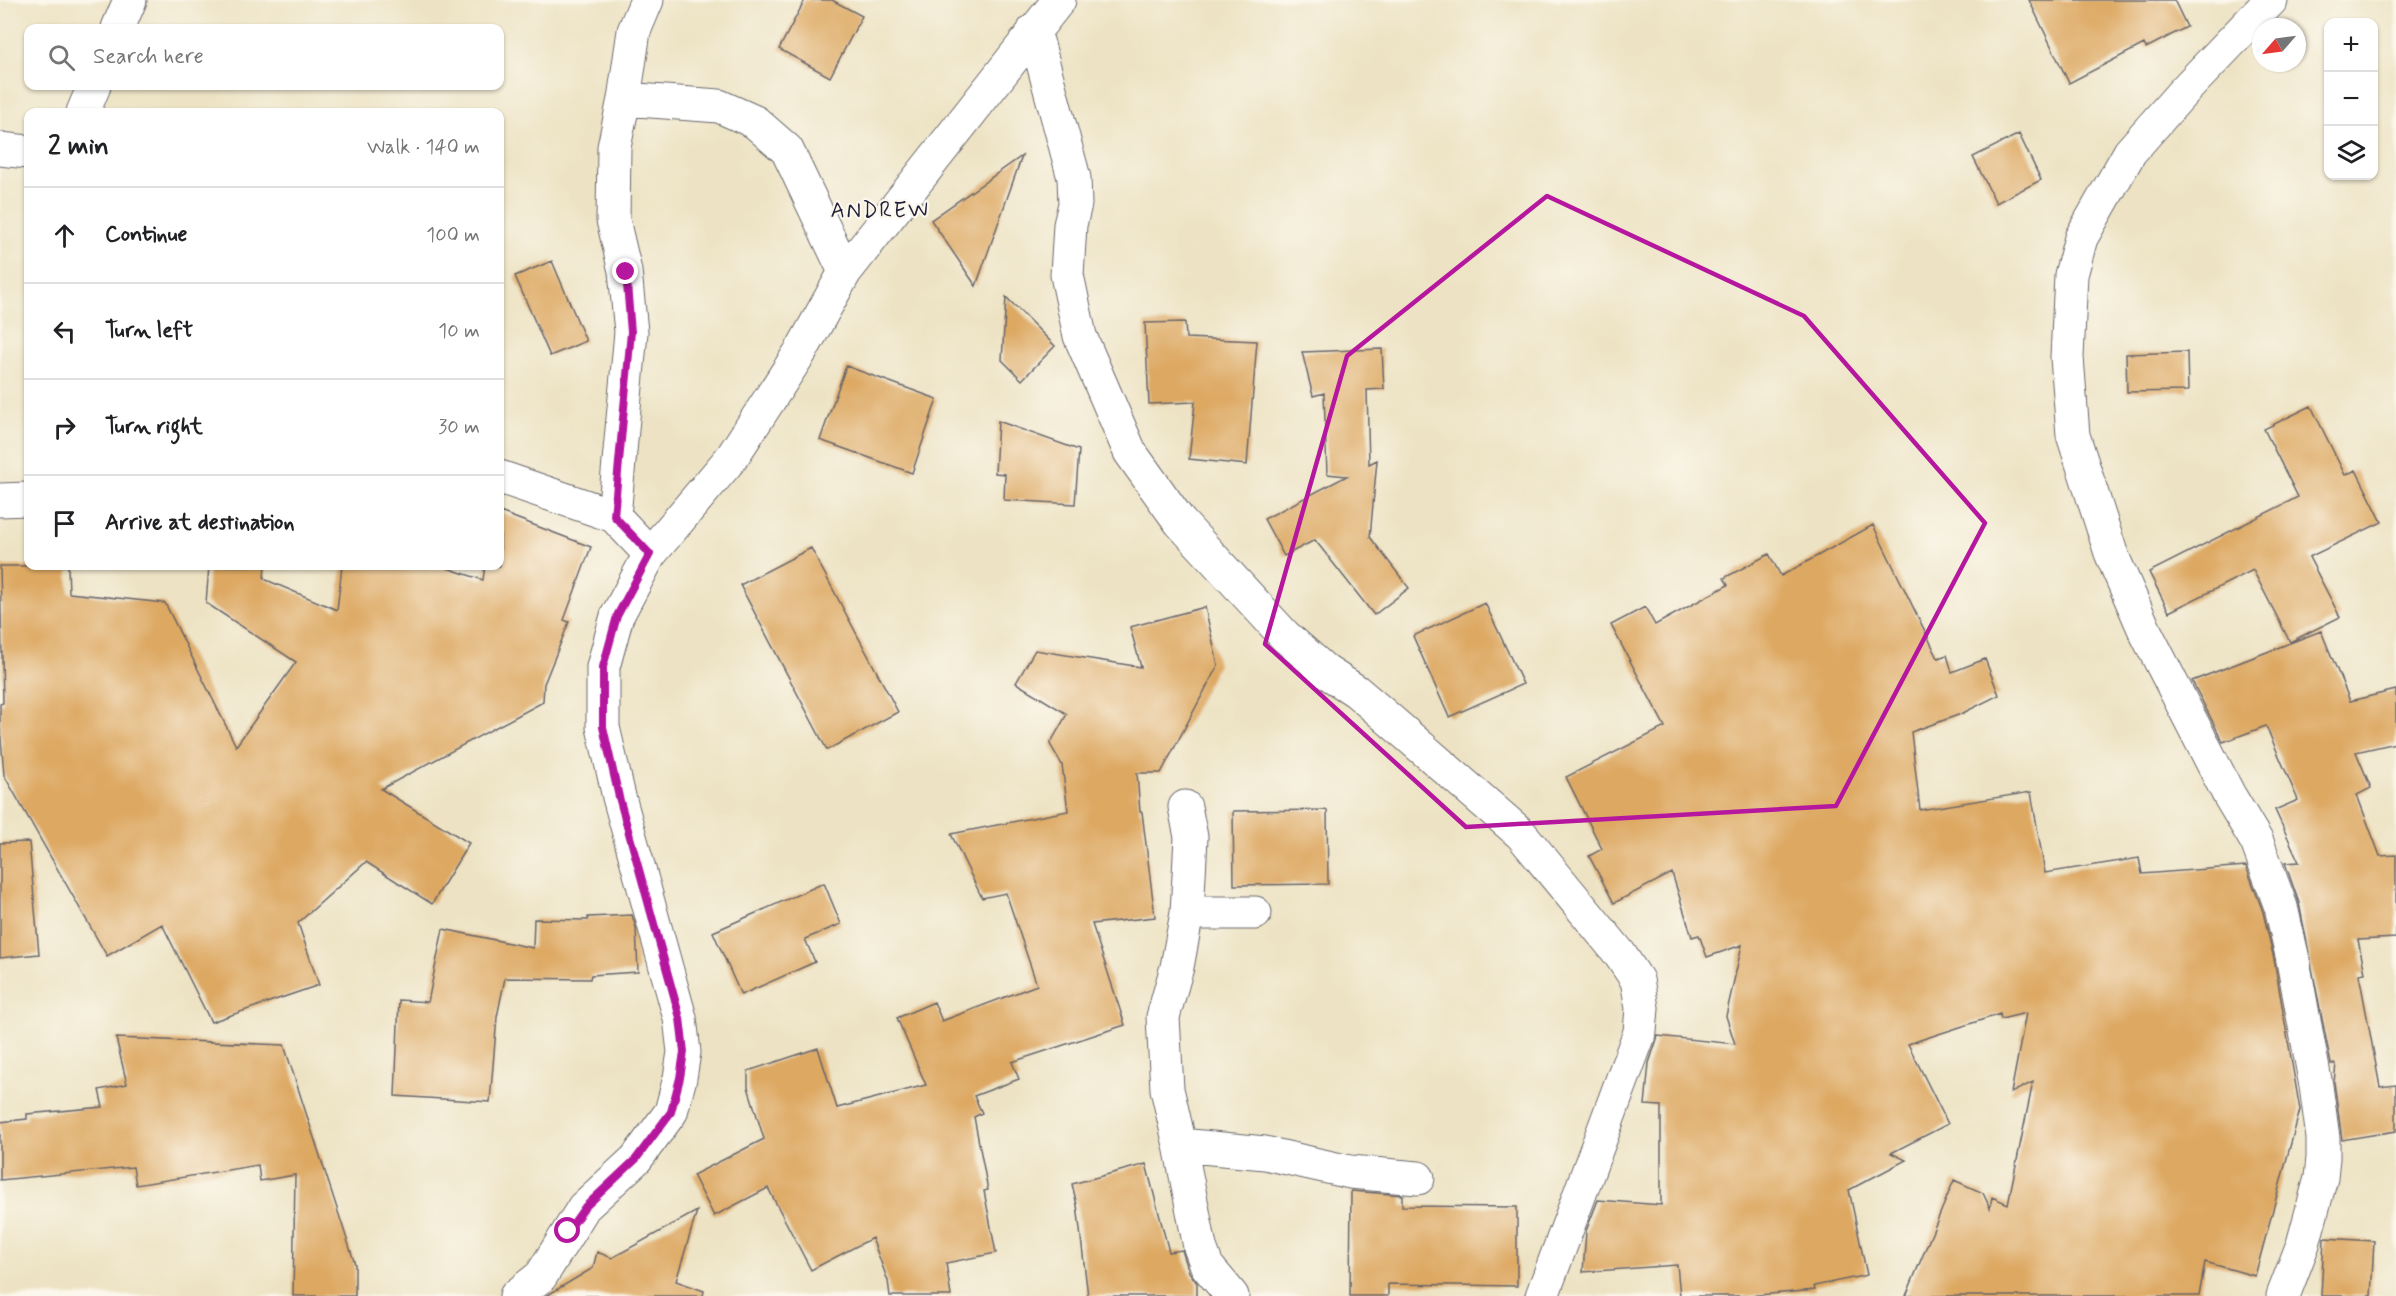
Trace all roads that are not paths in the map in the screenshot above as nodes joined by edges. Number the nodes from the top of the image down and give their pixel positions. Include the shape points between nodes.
1 (619, 0) edge
2 (647, 0) edge
3 (1059, 0) edge
4 (2271, 0) edge
5 (1034, 30) junction
6 (634, 31) junction
7 (92, 90) edge
8 (624, 99) junction
9 (85, 108) edge
10 (0, 149) edge
11 (24, 152) edge
12 (845, 272) junction
13 (504, 478) edge
14 (24, 499) edge
15 (0, 500) edge
16 (614, 516) junction
17 (650, 554) junction
18 (1185, 807) dead end
19 (1186, 913) junction
20 (1255, 913) dead end
21 (1180, 1145) junction
22 (1418, 1178) dead end
23 (516, 1296) edge
24 (1232, 1296) edge
25 (1542, 1296) edge
26 (2283, 1296) edge

1 - 6 street
2 - 6 street
3 - 5 street
4 - 26 street via 2130,152 2081,238 2071,275 2067,357 2073,435 2111,553 2145,632 2256,842 2281,907 2323,1138 2321,1178 2303,1244
5 - 12 street
5 - 25 street via 1074,178 1067,275 1080,336 1130,452 1180,522 1285,636 1324,671 1356,691 1521,834 1637,980 1642,1008 1640,1032
6 - 8 street
7 - 9 street
8 - 12 street via 719,106 755,122 787,150
8 - 16 street via 614,147 613,220 626,272 631,332
10 - 11 street
12 - 17 street via 801,351 732,457
13 - 16 street
14 - 15 street
16 - 17 street
17 - 23 street via 617,616 603,667 603,727 680,1018 684,1052 680,1078 671,1112 636,1159 585,1207 542,1276
18 - 19 street via 1191,837
19 - 20 street
19 - 21 street via 1163,1017 1167,1089
21 - 22 street via 1265,1153 1350,1172
21 - 24 street via 1200,1247 1207,1266

